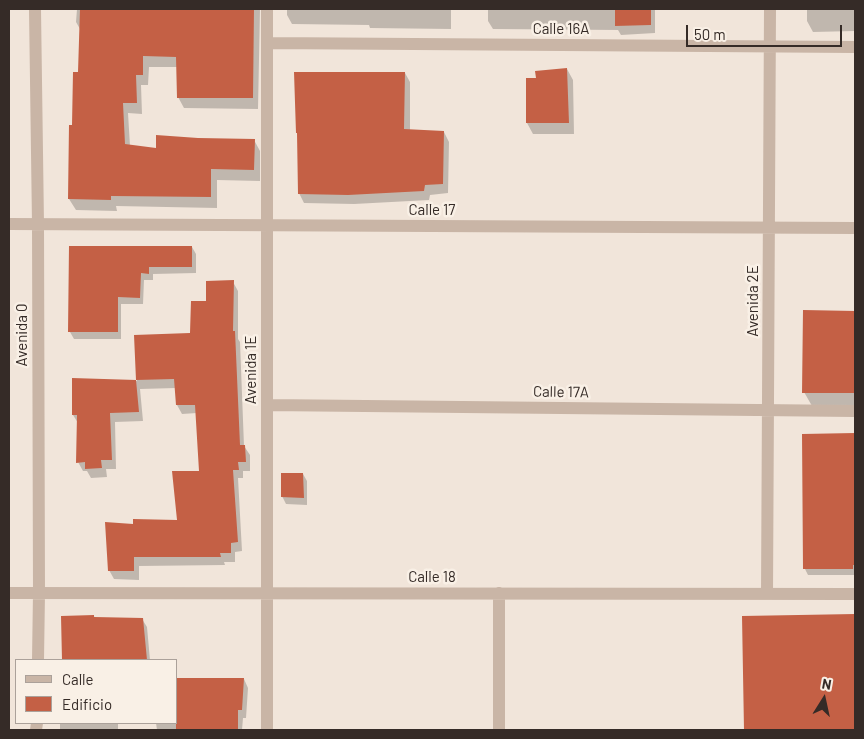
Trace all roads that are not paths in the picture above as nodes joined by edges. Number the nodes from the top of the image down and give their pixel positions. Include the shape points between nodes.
1 (35, 9) edge
2 (267, 9) edge
3 (770, 9) edge
4 (267, 43) junction
5 (770, 47) junction
6 (855, 47) edge
7 (9, 224) edge
8 (38, 224) junction
9 (267, 225) junction
10 (769, 228) junction
11 (855, 228) edge
12 (267, 405) junction
13 (768, 411) junction
14 (855, 411) edge
15 (9, 593) edge
16 (39, 593) junction
17 (267, 593) junction
18 (499, 594) junction
19 (767, 594) junction
20 (855, 594) edge
21 (38, 659) edge
22 (267, 730) edge
23 (499, 730) edge

1 - 8 street, Avenida 0
2 - 4 street, Avenida 1E
3 - 5 street, Avenida 2E
4 - 5 street, Calle 16A
4 - 9 street, Avenida 1E
5 - 6 street, Calle 16A
5 - 10 street, Avenida 2E
7 - 8 street, Calle 17
8 - 9 street, Calle 17
8 - 16 street, Avenida 0
9 - 10 street, Calle 17
9 - 12 street, Avenida 1E
10 - 11 street, Calle 17
10 - 13 street, Avenida 2E
12 - 13 street, Calle 17A
12 - 17 street, Avenida 1E
13 - 14 street, Calle 17A
13 - 19 street, Avenida 2E
15 - 16 street, Calle 18
16 - 17 street, Calle 18
16 - 21 street, Avenida 0
17 - 18 street, Calle 18
17 - 22 street, Avenida 1E
18 - 19 street, Calle 18
18 - 23 street
19 - 20 street, Calle 18

